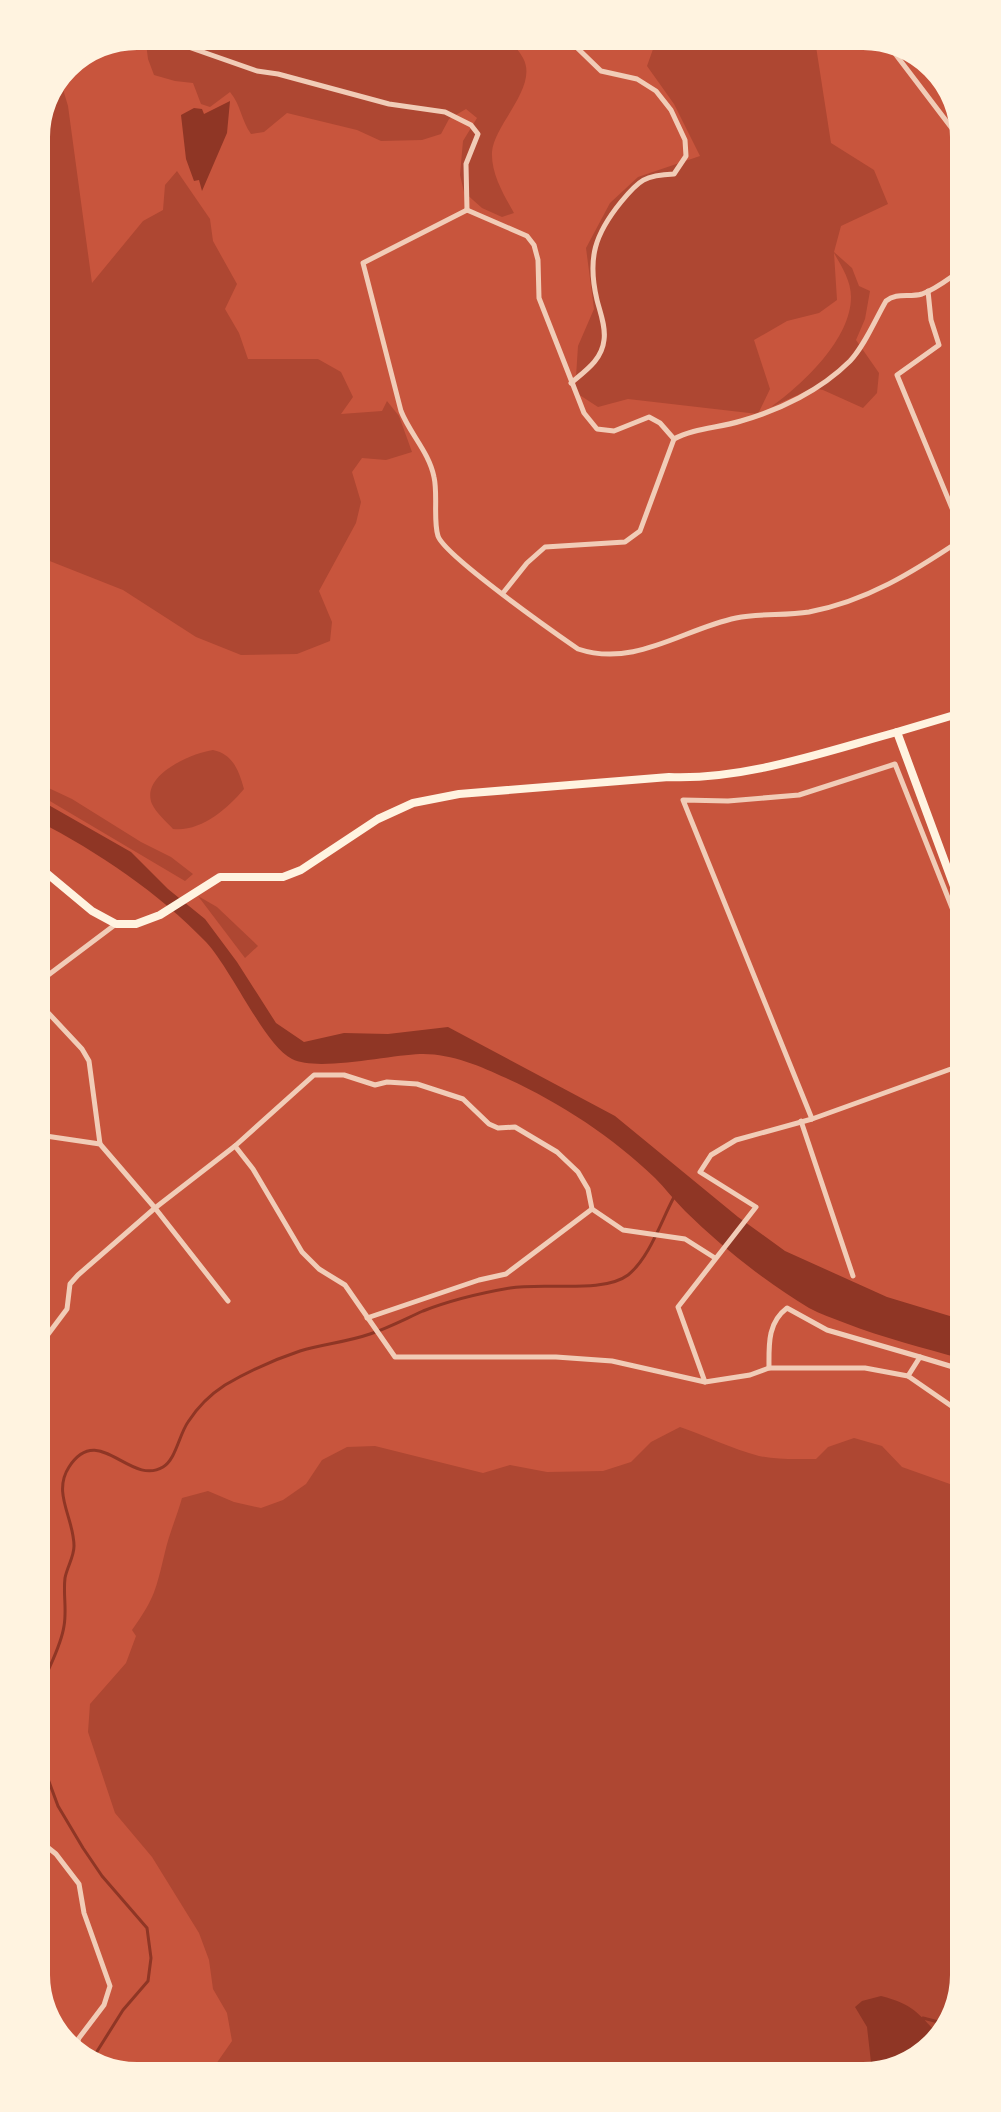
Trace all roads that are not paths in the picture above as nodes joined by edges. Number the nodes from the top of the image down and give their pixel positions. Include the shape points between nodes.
1 (186, 46) edge
2 (576, 47) edge
3 (893, 51) edge
4 (954, 131) edge
5 (467, 210) junction
6 (954, 276) edge
7 (928, 291) junction
8 (572, 383) junction
9 (674, 439) junction
10 (954, 513) edge
11 (954, 544) edge
12 (503, 593) junction
13 (954, 715) edge
14 (897, 732) junction
15 (47, 873) edge
16 (954, 886) edge
17 (954, 913) edge
18 (116, 924) junction
19 (47, 976) edge
20 (47, 1011) edge
21 (954, 1068) edge
22 (812, 1119) junction
23 (801, 1121) junction
24 (46, 1136) edge
25 (100, 1144) junction
26 (235, 1146) junction
27 (155, 1209) junction
28 (592, 1209) junction
29 (716, 1258) junction
30 (853, 1276) dead end
31 (228, 1302) dead end
32 (367, 1318) junction
33 (46, 1337) edge
34 (920, 1357) junction
35 (954, 1367) edge
36 (770, 1368) junction
37 (908, 1376) junction
38 (705, 1382) junction
39 (954, 1408) edge
40 (46, 1846) edge
41 (78, 2043) edge

1 - 5 street via 257,71 389,104 445,112 471,125 478,134 466,164
2 - 8 street via 601,71 637,79 656,91 671,110 685,140 686,156 674,174 649,175 634,186 602,225 593,269 604,342 598,358
3 - 4 street
5 - 8 street via 527,236 534,245 539,298
5 - 12 street via 363,263 401,411 434,476 438,536 458,558
6 - 7 street
7 - 9 street via 892,296 885,301 850,360 815,388 770,411
7 - 10 street via 939,345 897,375
8 - 9 street via 584,414 597,429 614,431 650,417
9 - 12 street via 640,531 625,542 544,547
11 - 12 street via 887,587 845,603 807,612 735,619 668,643 612,654 578,649
13 - 14 main road
14 - 16 main road
14 - 18 main road via 768,765 697,778 669,777 413,803 378,819 283,877 229,876 204,886 160,915 136,924
15 - 18 main road via 92,911
17 - 22 street via 895,764 799,795 683,800
18 - 19 street
20 - 25 street via 82,1049 88,1061
21 - 22 street
22 - 23 street
23 - 29 street via 736,1140 711,1155 700,1172 756,1207
23 - 30 street
24 - 25 street
25 - 27 street
26 - 27 street
26 - 28 street via 314,1075 344,1075 375,1085 417,1084 463,1099 489,1124 515,1127 557,1152 579,1172
26 - 32 street via 253,1168 302,1252 319,1269 345,1285
27 - 31 street
27 - 33 street via 70,1284 67,1309
28 - 29 street via 623,1230 686,1239
28 - 32 street via 506,1274
29 - 38 street via 678,1307
32 - 38 street via 395,1357 612,1361
34 - 35 street
34 - 36 street via 827,1330 787,1308 779,1314 769,1335
34 - 37 street
36 - 37 street via 865,1368
36 - 38 street via 750,1376
37 - 39 street
40 - 41 street via 79,1884 84,1912 110,1986 104,2005

